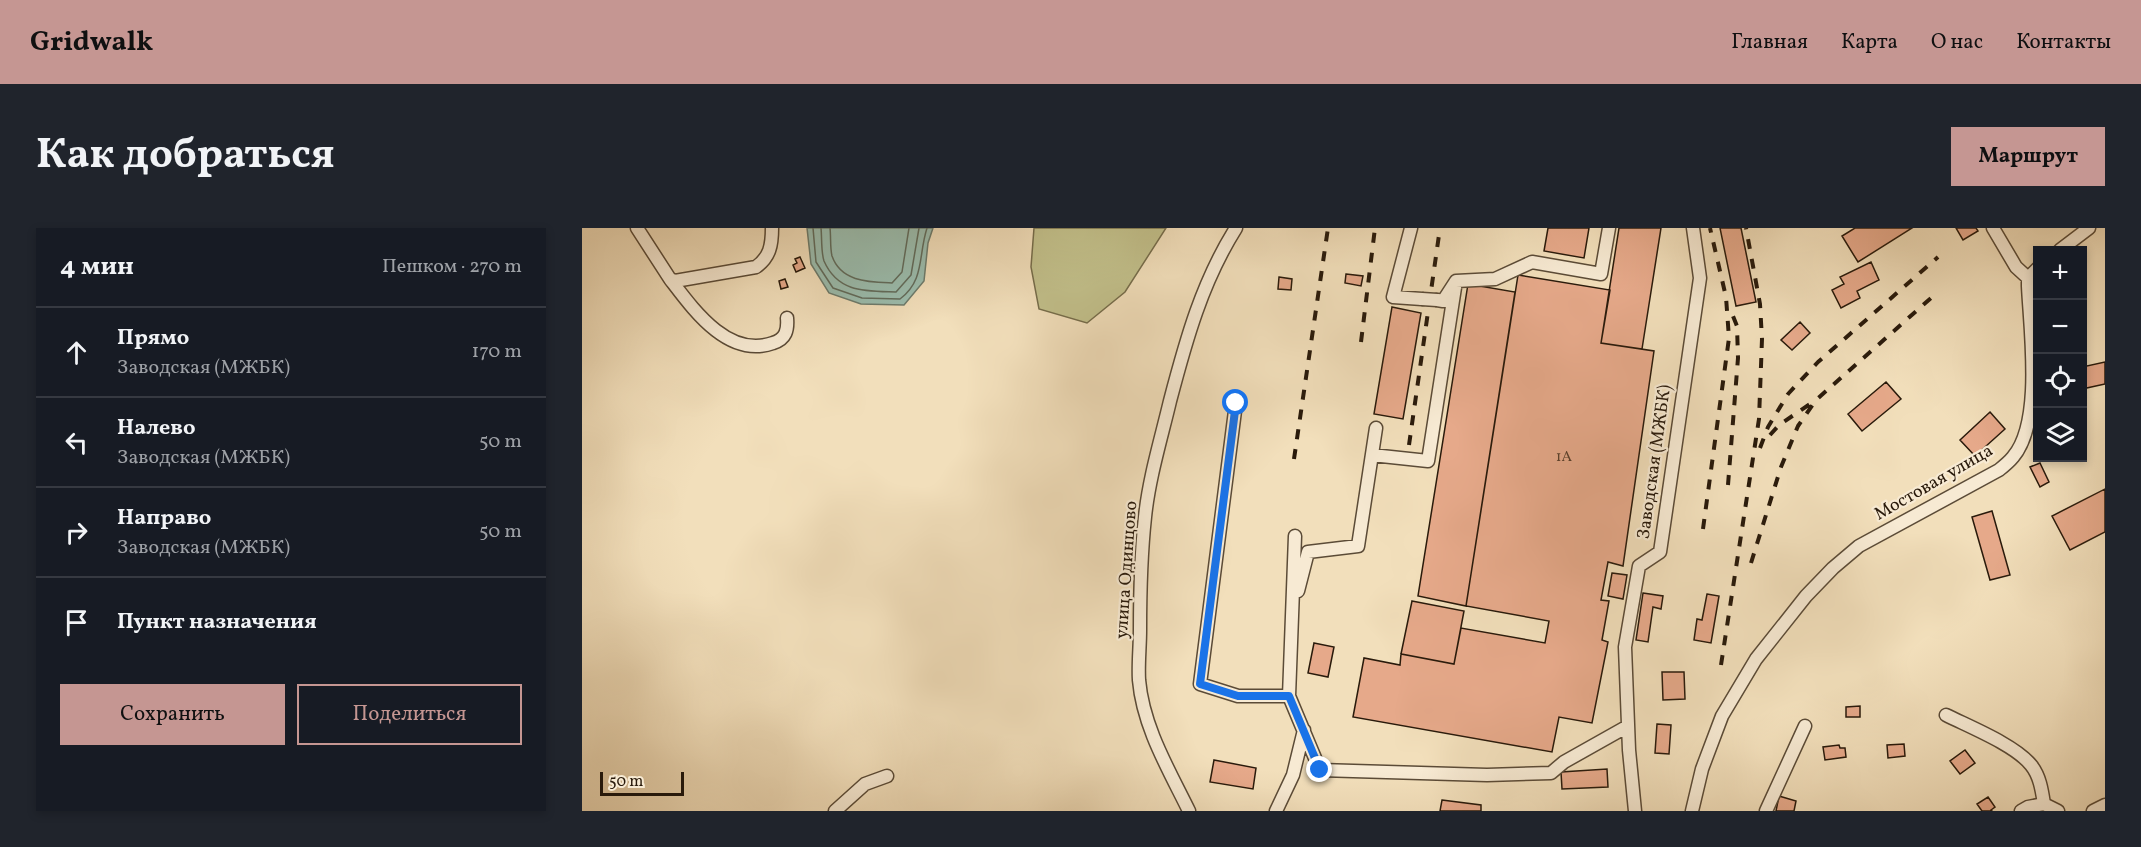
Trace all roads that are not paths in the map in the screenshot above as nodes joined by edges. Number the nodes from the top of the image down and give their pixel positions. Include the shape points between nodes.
1 (637, 228) edge
2 (772, 228) edge
3 (1411, 228) edge
4 (1609, 228) edge
5 (1693, 228) edge
6 (1993, 228) edge
7 (1234, 230) edge
8 (2080, 230) edge
9 (2064, 246) edge
10 (2033, 273) edge
11 (670, 279) junction
12 (1456, 281) junction
13 (787, 318) dead end
14 (1236, 403) dead end
15 (1376, 428) dead end
16 (1372, 455) junction
17 (1295, 536) dead end
18 (1292, 616) junction
19 (1289, 696) junction
20 (1946, 715) dead end
21 (1628, 726) junction
22 (1805, 726) dead end
23 (1304, 730) junction
24 (887, 776) dead end
25 (2044, 804) junction
26 (2105, 805) edge
27 (1277, 808) edge
28 (835, 811) edge
29 (1189, 811) edge
30 (1635, 811) edge
31 (1692, 811) edge
32 (1766, 811) edge
33 (2021, 811) edge
34 (2058, 811) edge
35 (2093, 811) edge

1 - 11 street
2 - 11 street via 772,246 756,267
3 - 12 street, bridge via 1393,297 1443,301
4 - 12 street via 1601,274 1532,262 1495,279
5 - 21 street, Заводская (МЖБК) via 1700,278 1660,552 1639,566 1625,647
6 - 10 street via 2016,267
7 - 29 street, улица Одинцово via 1206,281 1190,328 1145,515 1139,681 1146,716
8 - 9 street
10 - 31 street, Мостовая улица via 2032,399 2028,425 2014,457 1999,470 1859,546 1806,596 1756,659 1722,716 1702,769
11 - 13 street via 697,314 737,342 771,345 786,333
12 - 16 street via 1428,461
14 - 19 street via 1200,684 1238,696
15 - 16 street
16 - 18 street via 1358,546 1308,552
17 - 18 street
18 - 19 street
19 - 23 street
20 - 25 street via 2007,746 2031,764 2041,785
21 - 23 street via 1551,773 1488,775 1320,770
21 - 30 street, Заводская (МЖБК)
22 - 32 street
23 - 27 street via 1293,774
24 - 28 street via 865,784
25 - 33 street
25 - 34 street
26 - 35 street

